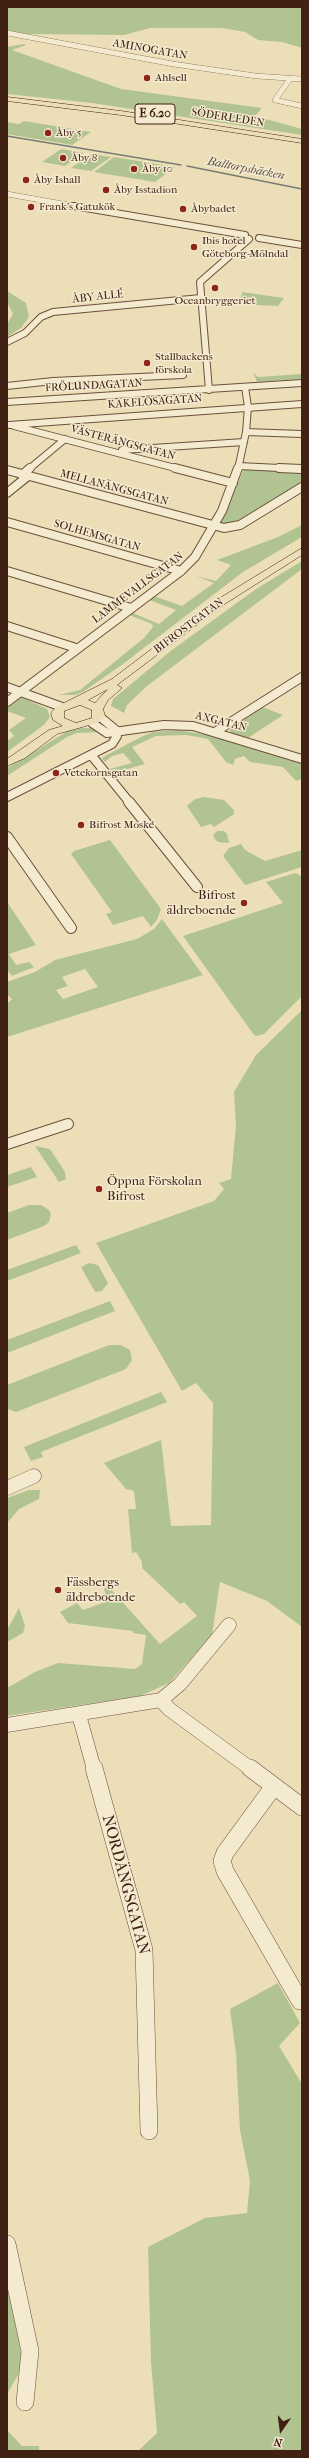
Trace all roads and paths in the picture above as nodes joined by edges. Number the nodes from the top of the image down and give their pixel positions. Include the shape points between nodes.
1 (7, 33) edge
2 (290, 78) junction
3 (302, 79) edge
4 (7, 96) edge
5 (7, 99) edge
6 (302, 106) edge
7 (302, 137) edge
8 (302, 141) edge
9 (7, 194) edge
10 (247, 237) junction
11 (302, 245) edge
12 (201, 298) junction
13 (7, 342) edge
14 (183, 375) dead end
15 (302, 383) edge
16 (7, 386) edge
17 (245, 387) junction
18 (209, 390) junction
19 (7, 402) edge
20 (302, 404) edge
21 (248, 407) junction
22 (8, 424) edge
23 (246, 432) junction
24 (302, 434) edge
25 (65, 439) junction
26 (244, 442) junction
27 (115, 452) junction
28 (239, 466) junction
29 (302, 469) edge
30 (7, 470) edge
31 (25, 475) junction
32 (233, 483) junction
33 (302, 487) edge
34 (7, 493) edge
35 (7, 522) edge
36 (214, 527) junction
37 (302, 551) edge
38 (302, 556) edge
39 (7, 571) edge
40 (181, 571) junction
41 (131, 608) junction
42 (7, 626) edge
43 (76, 648) junction
44 (302, 677) edge
45 (7, 687) edge
46 (20, 691) junction
47 (7, 702) edge
48 (76, 702) junction
49 (60, 712) junction
50 (96, 716) junction
51 (77, 726) junction
52 (214, 732) junction
53 (117, 733) junction
54 (107, 734) junction
55 (92, 756) junction
56 (7, 759) edge
57 (302, 759) edge
58 (7, 763) edge
59 (7, 797) edge
60 (7, 837) edge
61 (197, 887) dead end
62 (71, 928) dead end
63 (68, 1124) dead end
64 (7, 1144) edge
65 (34, 1476) dead end
66 (7, 1488) edge
67 (229, 1625) dead end
68 (161, 1700) junction
69 (79, 1715) junction
70 (7, 1725) edge
71 (274, 1786) junction
72 (302, 1807) edge
73 (300, 2001) dead end
74 (149, 2131) dead end
75 (7, 2244) edge
76 (25, 2402) dead end

1 - 2 street, AMINOGATAN via 172,64
2 - 3 street, AMINOGATAN
2 - 6 street via 275,100
4 - 7 highway, SÖDERLEDEN / E 6.20 via 118,108
5 - 8 highway, SÖDERLEDEN / E 6.20 via 121,112
9 - 10 street
10 - 11 street via 254,234 259,235 259,238
10 - 12 street via 203,278 200,284
12 - 13 street, ÅBY ALLÉ via 53,312 41,317 25,333
12 - 18 street
14 - 16 street via 53,381
15 - 17 street, FRÖLUNDAGATAN
17 - 18 street, FRÖLUNDAGATAN
17 - 21 street, LAMMEVALLSGATAN
18 - 19 street, FRÖLUNDAGATAN
20 - 21 street, KAKELÖSAGATAN
21 - 22 street, KAKELÖSAGATAN
21 - 23 street, LAMMEVALLSGATAN
22 - 25 street, VÄSTERÄNGSGATAN
23 - 24 street
23 - 26 street, LAMMEVALLSGATAN
25 - 27 street, VÄSTERÄNGSGATAN
25 - 31 street
26 - 27 street
26 - 28 street, LAMMEVALLSGATAN
27 - 32 street, VÄSTERÄNGSGATAN
28 - 29 street
28 - 32 street, LAMMEVALLSGATAN
30 - 31 street, MELLANÄNGSGATAN
31 - 34 street
31 - 36 street, MELLANÄNGSGATAN
32 - 36 street, LAMMEVALLSGATAN
33 - 36 street via 240,525 231,528
35 - 40 street, SOLHEMSGATAN
36 - 40 street, LAMMEVALLSGATAN via 195,557
37 - 48 main road, BIFROSTGATAN via 219,603 116,681
38 - 50 main road, BIFROSTGATAN via 244,591 209,616 104,698
39 - 41 street
40 - 41 street, LAMMEVALLSGATAN
41 - 43 street, LAMMEVALLSGATAN
42 - 43 street
43 - 46 street, LAMMEVALLSGATAN
44 - 52 street
45 - 46 street
46 - 47 street, LAMMEVALLSGATAN
46 - 49 street
48 - 49 main road, BIFROSTGATAN
48 - 50 main road via 90,704
49 - 51 main road via 64,723
49 - 56 main road, BIFROSTGATAN via 49,729
50 - 51 main road
50 - 53 street
50 - 54 street
51 - 58 main road via 53,732 21,756
52 - 53 street, AXGATAN via 193,726 170,725
52 - 57 street, AXGATAN
53 - 54 street, AXGATAN
53 - 55 street via 112,744
54 - 55 street via 103,744
55 - 59 street
55 - 61 street
60 - 62 street
63 - 64 street
65 - 66 street
67 - 68 street via 180,1684
68 - 69 street
68 - 71 street via 169,1709
69 - 70 street
69 - 74 street, NORDÄNGSGATAN via 144,1950
71 - 72 street
71 - 73 street via 225,1853 222,1861 225,1871
75 - 76 street via 30,2351

